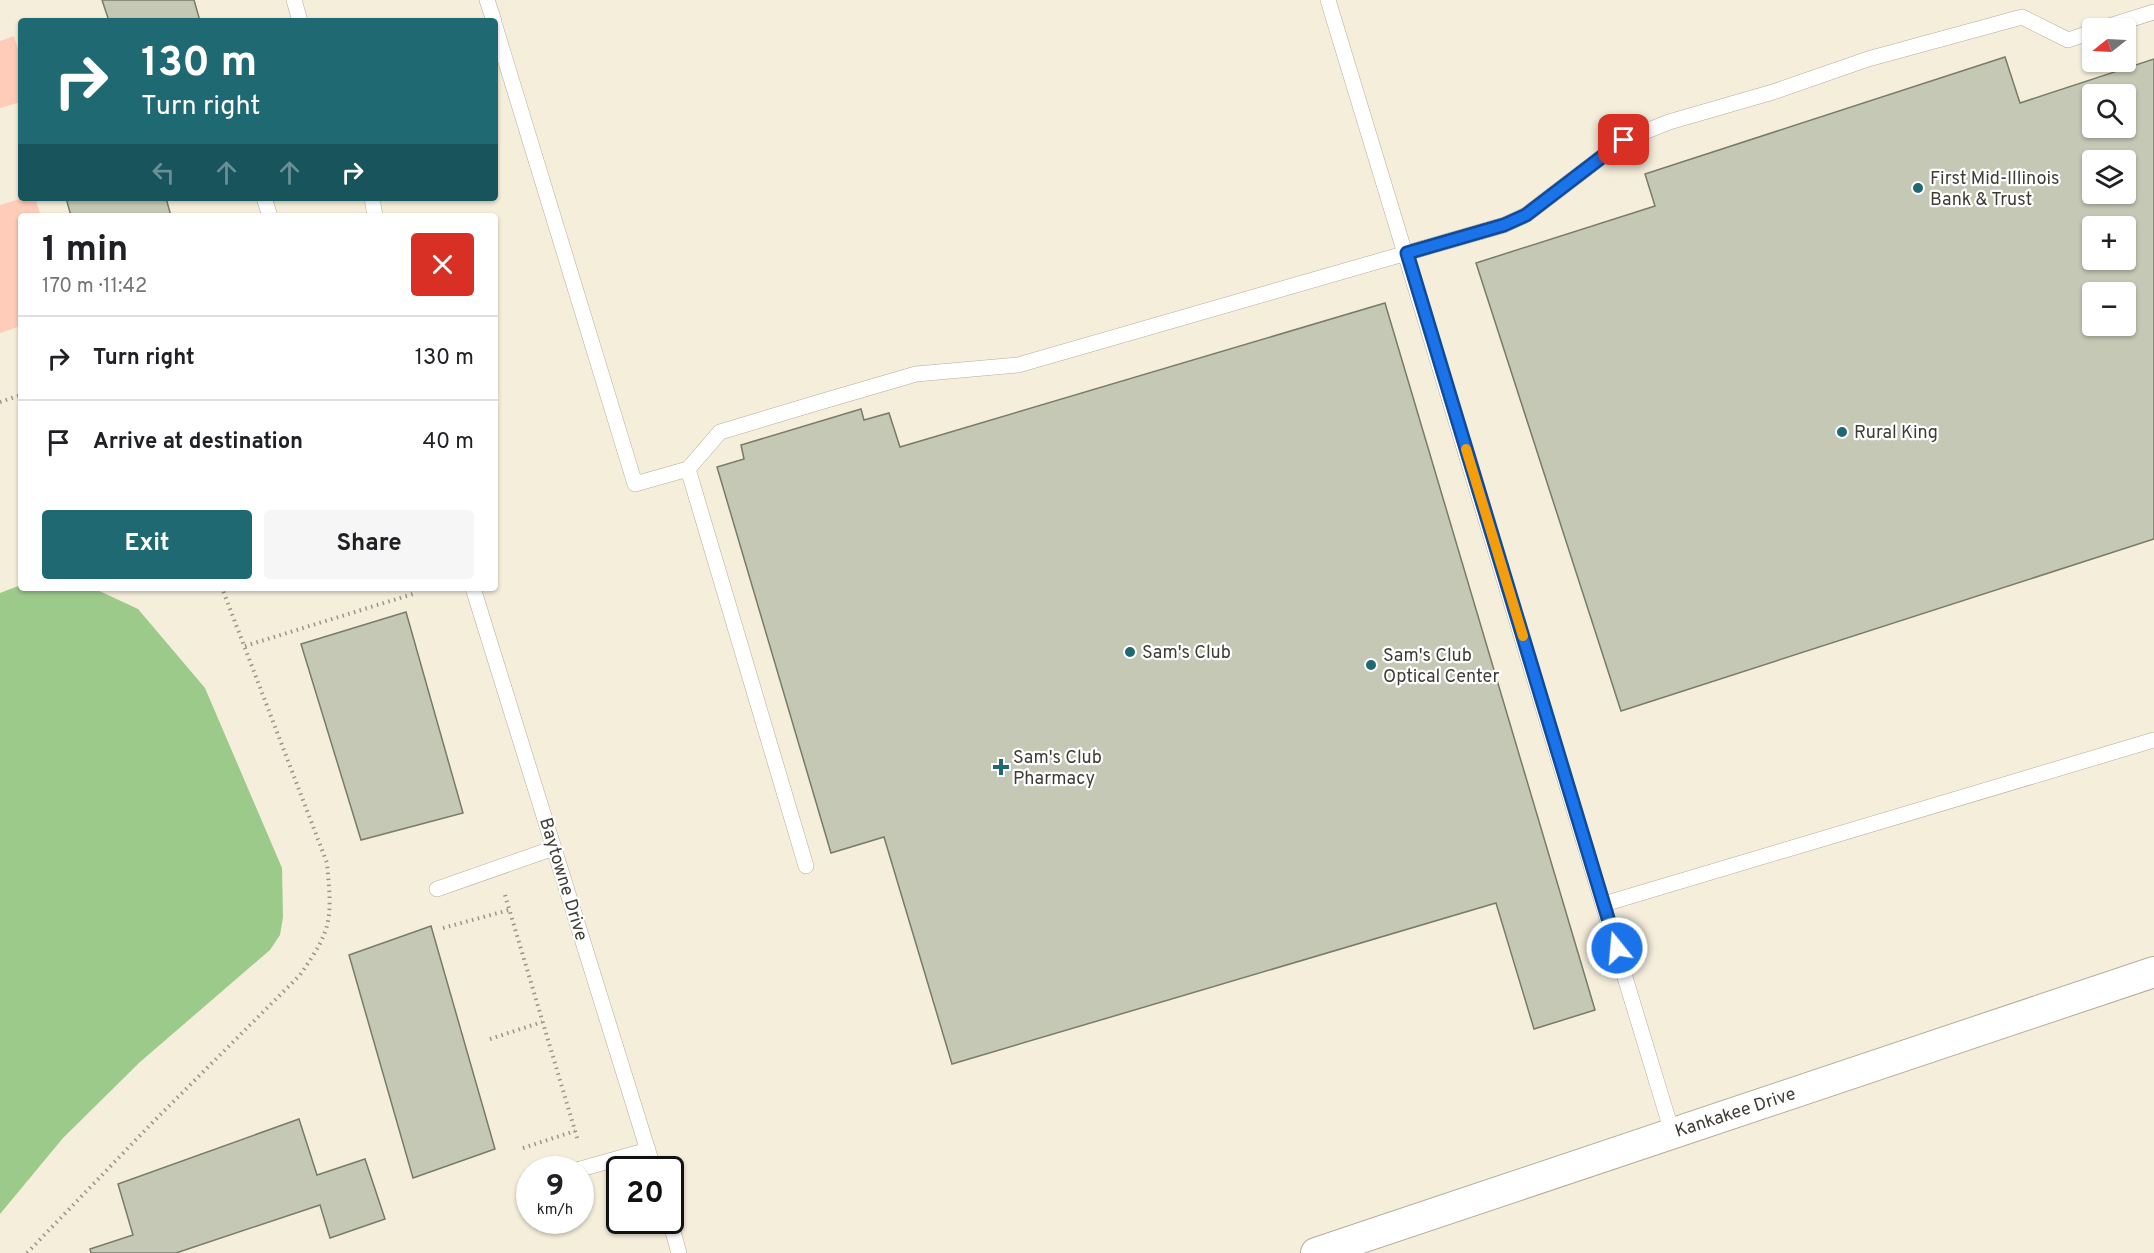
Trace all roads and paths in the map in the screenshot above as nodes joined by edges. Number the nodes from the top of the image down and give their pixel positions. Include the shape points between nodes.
1 (294, 0) edge
2 (487, 0) edge
3 (1328, 0) edge
4 (2154, 12) edge
5 (299, 18) edge
6 (493, 18) edge
7 (2135, 18) edge
8 (2082, 35) edge
9 (498, 36) edge
10 (1407, 253) junction
11 (18, 396) edge
12 (0, 402) edge
13 (688, 469) junction
14 (223, 591) edge
15 (474, 591) edge
16 (416, 593) dead end
17 (245, 646) junction
18 (2154, 740) edge
19 (554, 848) junction
20 (806, 866) dead end
21 (497, 868) junction
22 (437, 889) dead end
23 (1604, 904) junction
24 (509, 910) junction
25 (443, 928) dead end
26 (2154, 972) edge
27 (543, 1022) junction
28 (490, 1039) dead end
29 (575, 1131) junction
30 (1672, 1132) junction
31 (523, 1148) dead end
32 (648, 1150) junction
33 (580, 1156) edge
34 (650, 1156) edge
35 (594, 1166) edge
36 (673, 1234) edge
37 (27, 1253) edge
38 (678, 1253) edge
39 (1316, 1253) edge

1 - 5 lane
2 - 6 lane
3 - 10 lane
4 - 7 lane
8 - 10 lane via 2068,40 2022,17 1868,59 1670,122 1624,140 1526,215
9 - 13 lane via 635,484
10 - 13 lane via 1018,365 916,374 720,432
10 - 23 lane
11 - 12 path
13 - 20 lane
14 - 17 path
15 - 19 lane, Baytowne Drive
16 - 17 path
17 - 37 path via 327,863 328,928 300,975
18 - 23 lane
19 - 21 lane
19 - 32 lane, Baytowne Drive
21 - 22 lane
21 - 24 path
23 - 30 lane
24 - 25 path
24 - 27 path
26 - 30 street, Kankakee Drive
27 - 28 path
27 - 29 path
29 - 31 path
29 - 33 path
30 - 39 street, Kankakee Drive
32 - 34 lane, Baytowne Drive
32 - 35 lane
36 - 38 lane

